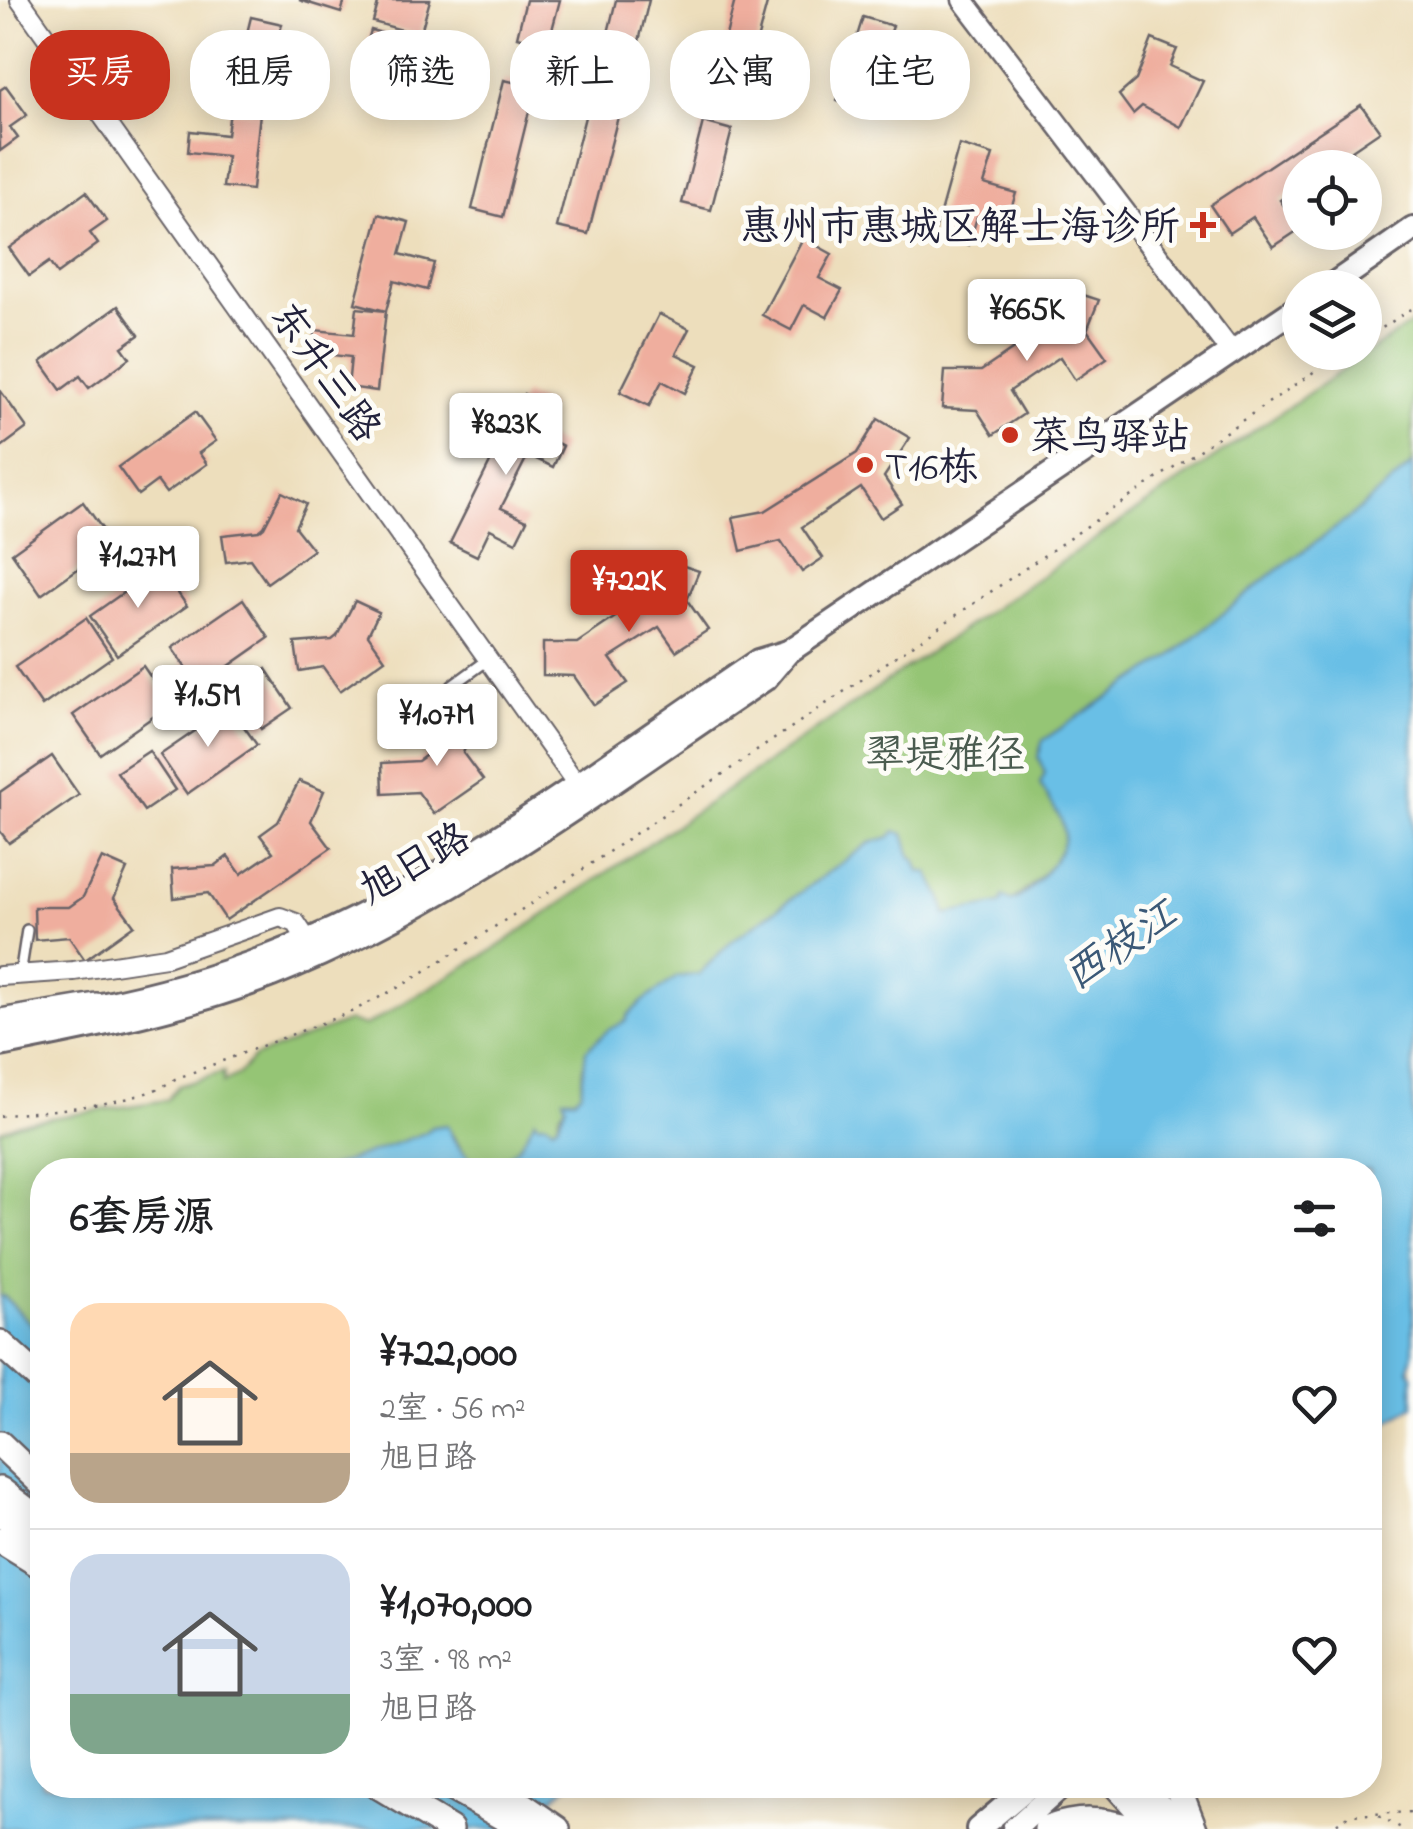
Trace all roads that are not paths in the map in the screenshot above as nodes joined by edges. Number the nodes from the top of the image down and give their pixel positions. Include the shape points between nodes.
1 (20, 0) edge
2 (971, 4) edge
3 (1413, 229) edge
4 (1354, 270) edge
5 (1282, 318) edge
6 (1232, 353) junction
7 (788, 652) junction
8 (488, 659) junction
9 (452, 686) dead end
10 (576, 783) junction
11 (27, 930) dead end
12 (308, 940) junction
13 (20, 975) junction
14 (0, 976) edge
15 (93, 1017) junction
16 (0, 1022) edge
17 (0, 1045) edge
18 (0, 1343) edge
19 (30, 1370) edge
20 (0, 1444) edge
21 (30, 1473) edge
22 (0, 1490) edge
23 (0, 1512) edge
24 (30, 1513) edge
25 (30, 1535) edge
26 (0, 1540) edge
27 (0, 1558) edge
28 (30, 1559) edge
29 (30, 1576) edge
30 (399, 1798) edge
31 (469, 1798) edge
32 (512, 1798) edge
33 (1015, 1798) edge
34 (1049, 1798) edge
35 (1128, 1798) edge
36 (1152, 1798) edge
37 (1181, 1798) edge
38 (450, 1829) edge
39 (524, 1829) edge
40 (558, 1829) edge
41 (978, 1829) edge
42 (1014, 1829) edge
43 (1047, 1829) edge
44 (1132, 1829) edge
45 (1155, 1829) edge
46 (1179, 1829) edge
47 (1194, 1829) edge

1 - 8 street, 东升三路
2 - 6 street
3 - 4 main road
5 - 6 main road, 旭日路
6 - 7 main road, 旭日路
7 - 10 main road, 旭日路 via 758,661
7 - 15 main road, 旭日路 via 766,678 408,912 251,982
8 - 9 lane
8 - 10 street, 东升三路
10 - 12 main road, 旭日路 via 420,884
11 - 13 lane
12 - 13 street via 296,922 280,917 166,956
12 - 15 main road, 旭日路
13 - 14 street
15 - 16 main road
15 - 17 main road
18 - 19 main road
20 - 21 main road
22 - 24 main road
23 - 25 main road
26 - 28 main road
27 - 29 main road
30 - 38 main road
31 - 39 main road
32 - 40 main road
33 - 41 main road
34 - 42 main road
35 - 45 main road
36 - 46 main road
37 - 47 main road
43 - 44 main road via 1077,1820

